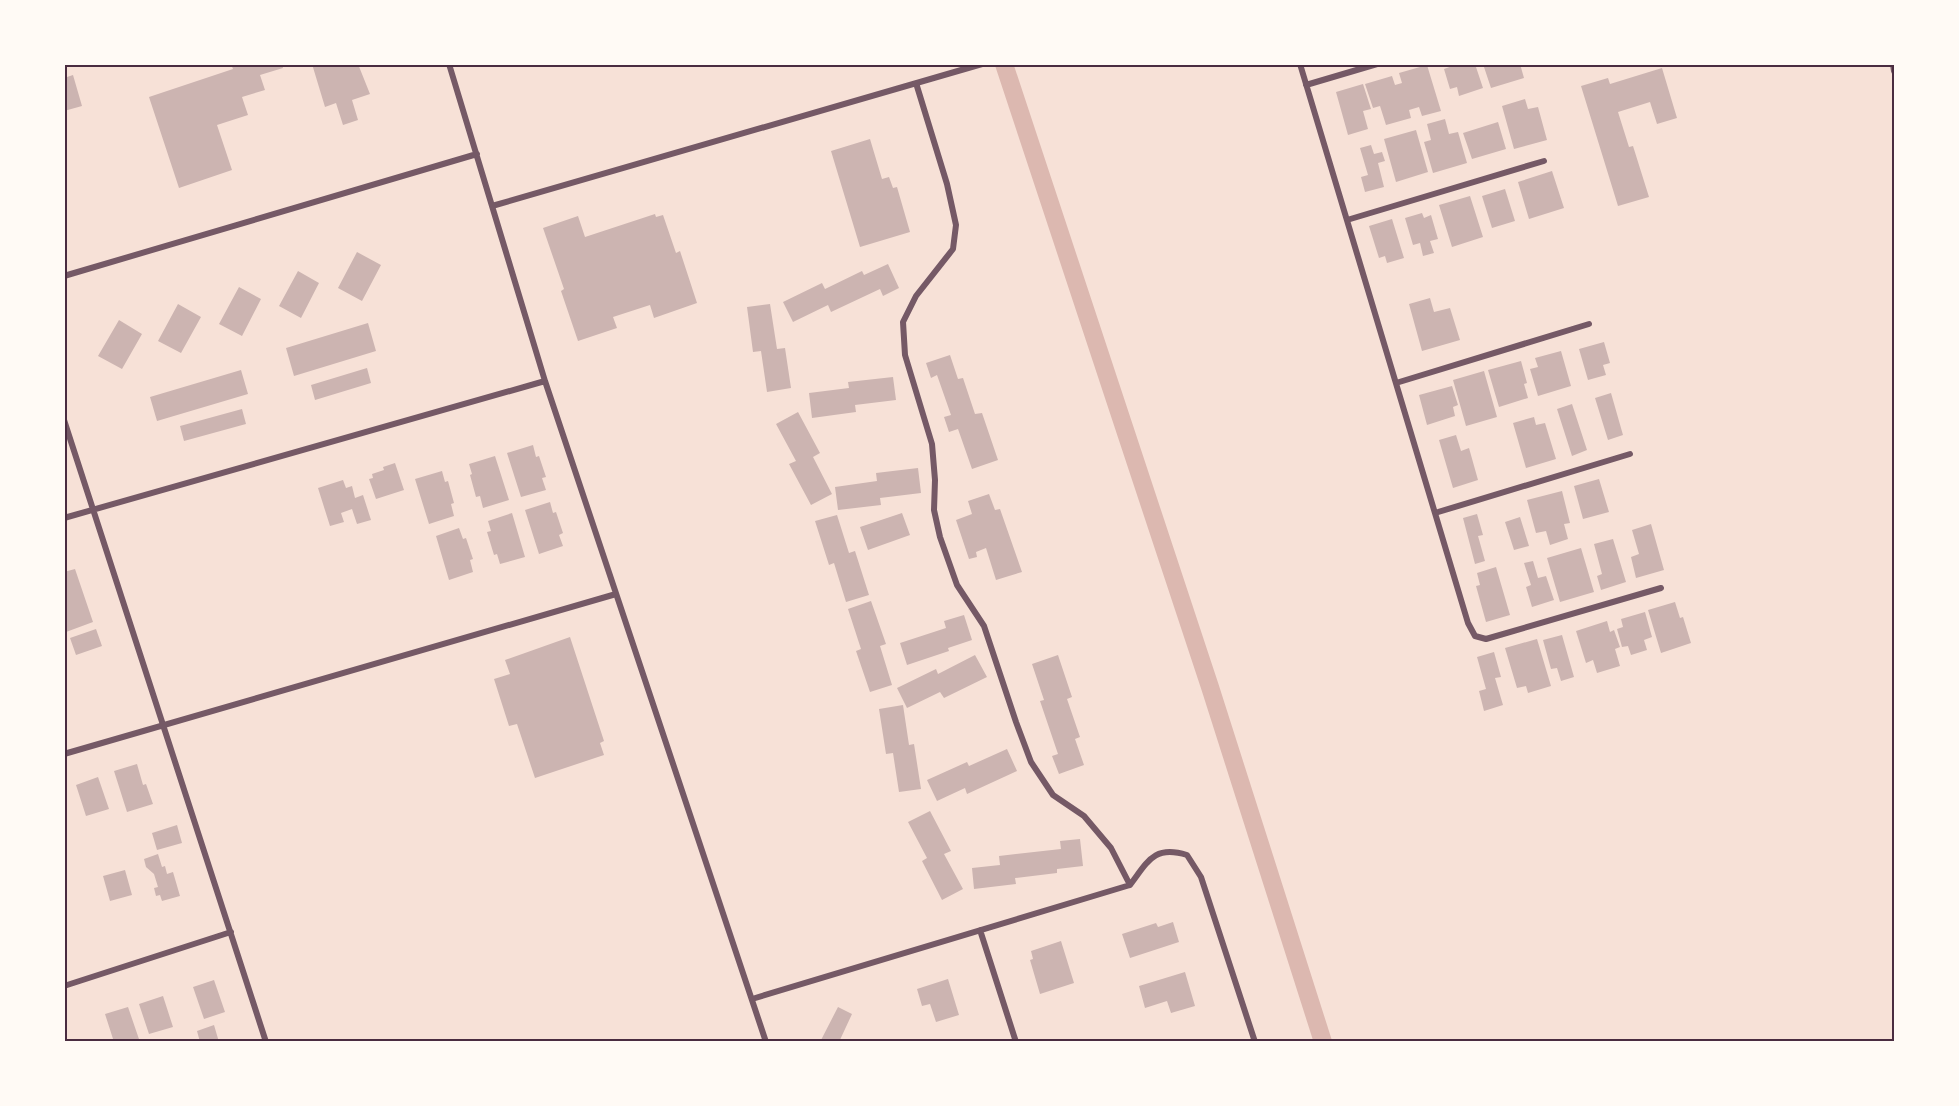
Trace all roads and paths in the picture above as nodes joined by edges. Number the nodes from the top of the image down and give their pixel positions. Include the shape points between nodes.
1 (449, 64) edge
2 (982, 64) edge
3 (1300, 64) edge
4 (1377, 64) edge
5 (1893, 64) edge
6 (1894, 70) edge
7 (916, 83) junction
8 (1306, 86) junction
9 (477, 154) junction
10 (1544, 161) dead end
11 (492, 206) junction
12 (1347, 220) junction
13 (64, 276) edge
14 (1589, 324) dead end
15 (545, 381) junction
16 (1396, 383) junction
17 (64, 420) edge
18 (1630, 454) dead end
19 (94, 509) junction
20 (1435, 513) junction
21 (64, 518) edge
22 (1661, 588) dead end
23 (616, 594) junction
24 (164, 725) junction
25 (64, 754) edge
26 (1130, 885) junction
27 (980, 930) junction
28 (231, 932) junction
29 (64, 986) edge
30 (752, 999) junction
31 (266, 1041) edge
32 (766, 1041) edge
33 (1016, 1041) edge
34 (1255, 1041) edge

1 - 9 street
2 - 7 street
3 - 8 street
4 - 8 street
5 - 6 street
7 - 11 street
7 - 26 street via 956,225 953,249 916,296 903,322 905,355 932,444 934,510 940,537 957,585 984,626 1031,762 1053,795 1084,816 1111,848
8 - 12 street
9 - 11 street
9 - 13 street
10 - 12 street
11 - 15 street
12 - 16 street
14 - 16 street
15 - 19 street
15 - 23 street
16 - 20 street
17 - 19 street
18 - 20 street
19 - 21 street
19 - 24 street
20 - 22 street via 1475,636 1486,639
23 - 24 street
23 - 30 street
24 - 25 street
24 - 28 street
26 - 27 street
26 - 34 street via 1152,857 1171,850 1187,855 1201,877
27 - 30 street
27 - 33 street
28 - 29 street
28 - 31 street
30 - 32 street

